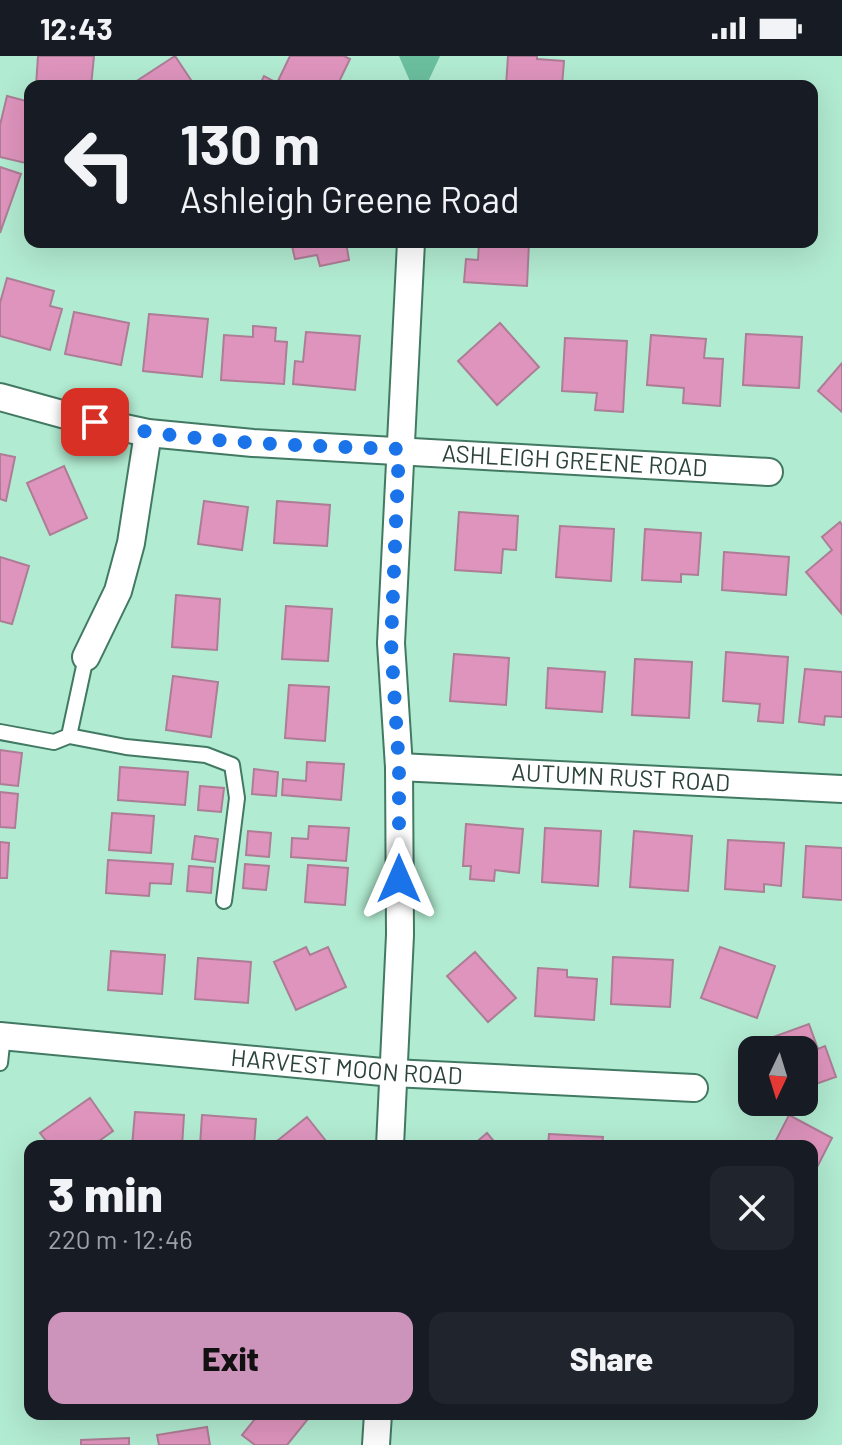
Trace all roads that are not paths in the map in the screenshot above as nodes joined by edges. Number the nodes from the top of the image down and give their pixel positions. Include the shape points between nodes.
1 (411, 248) edge
2 (0, 397) edge
3 (148, 433) junction
4 (399, 449) junction
5 (769, 472) dead end
6 (86, 657) joint
7 (0, 732) edge
8 (69, 736) junction
9 (399, 767) junction
10 (842, 789) edge
11 (224, 901) dead end
12 (2, 1036) edge
13 (0, 1063) edge
14 (393, 1073) junction
15 (694, 1088) dead end
16 (390, 1140) edge
17 (378, 1420) edge
18 (376, 1445) edge

1 - 4 street
2 - 3 street, ASHLEIGH GREENE ROAD
3 - 4 street, ASHLEIGH GREENE ROAD
3 - 6 street via 128,555 118,591
4 - 5 street, ASHLEIGH GREENE ROAD
4 - 9 street via 391,643
6 - 8 lane
7 - 8 lane via 54,742
8 - 11 lane via 206,755 232,765 237,798
9 - 10 street, AUTUMN RUST ROAD
9 - 14 street via 400,935
12 - 13 lane
12 - 14 street, HARVEST MOON ROAD
14 - 15 street, HARVEST MOON ROAD
14 - 16 street
17 - 18 street

